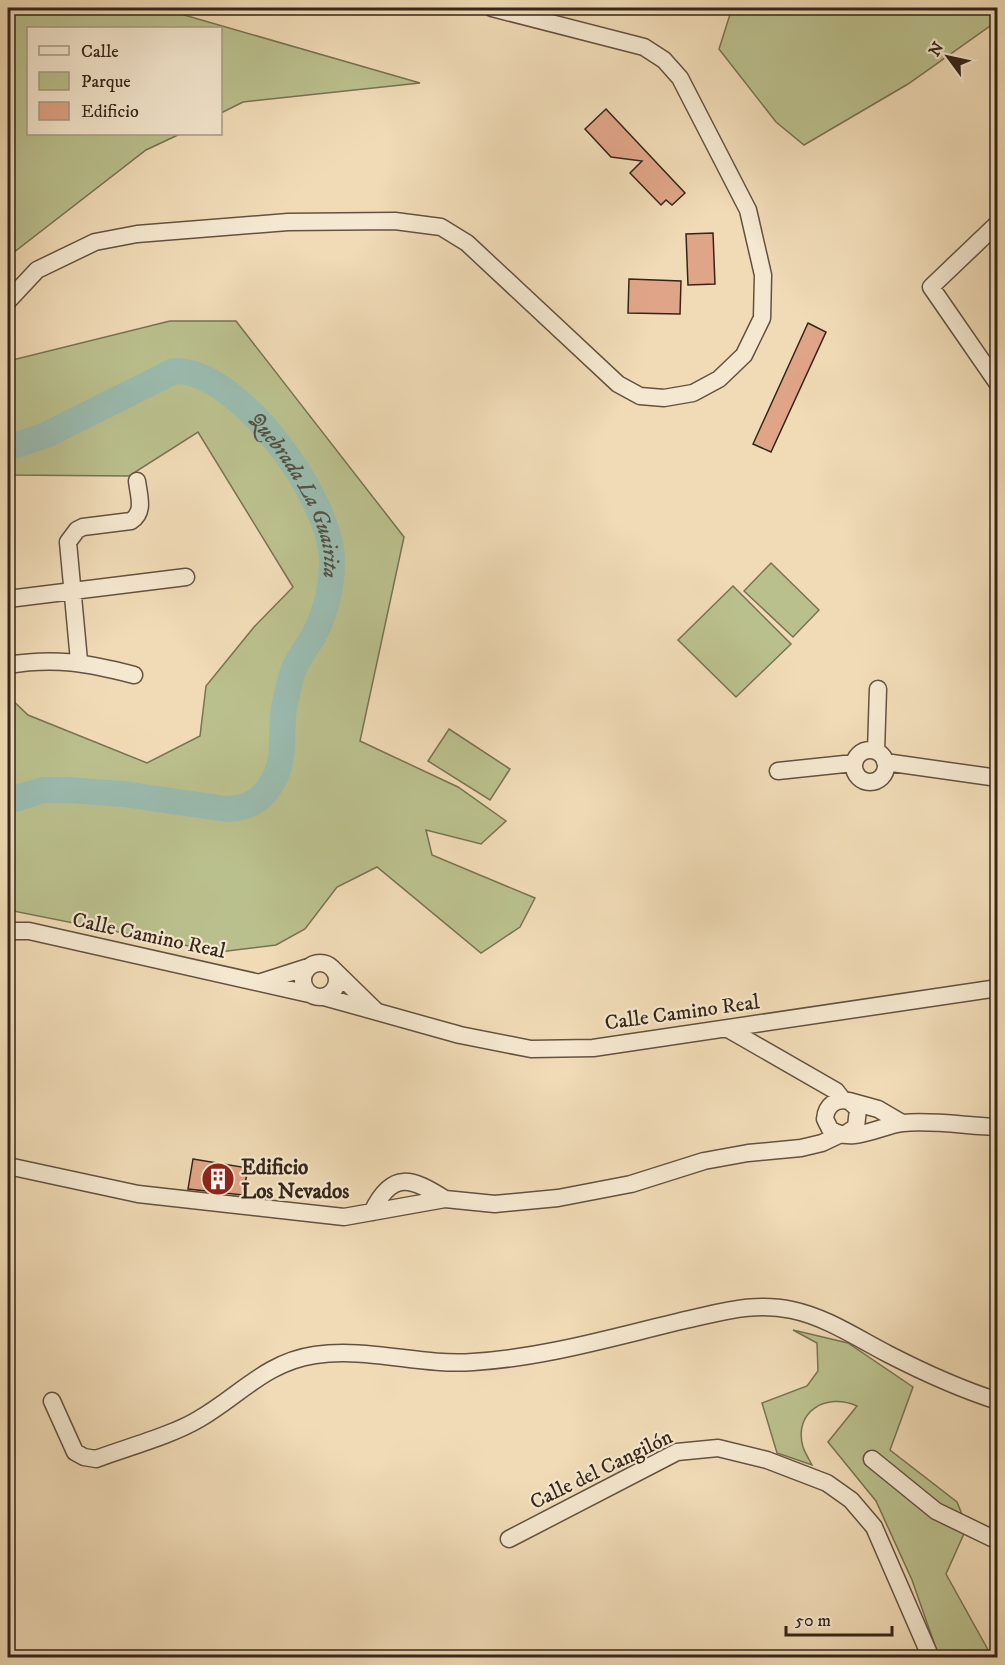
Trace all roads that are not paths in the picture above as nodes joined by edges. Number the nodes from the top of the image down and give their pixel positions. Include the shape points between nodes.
1 (493, 8) edge
2 (998, 223) edge
3 (8, 301) edge
4 (998, 384) edge
5 (137, 481) dead end
6 (186, 577) dead end
7 (73, 591) junction
8 (8, 599) edge
9 (79, 661) junction
10 (8, 664) edge
11 (134, 675) dead end
12 (878, 689) dead end
13 (881, 757) junction
14 (854, 763) junction
15 (778, 771) dead end
16 (998, 778) edge
17 (8, 931) edge
18 (310, 966) junction
19 (332, 967) junction
20 (260, 982) junction
21 (998, 988) edge
22 (316, 995) junction
23 (376, 1010) junction
24 (728, 1029) junction
25 (813, 1078) junction
26 (846, 1100) junction
27 (878, 1109) junction
28 (825, 1116) junction
29 (902, 1123) junction
30 (998, 1127) edge
31 (878, 1131) junction
32 (844, 1134) junction
33 (801, 1148) junction
34 (8, 1166) edge
35 (445, 1199) junction
36 (372, 1212) junction
37 (52, 1401) dead end
38 (998, 1401) edge
39 (872, 1460) dead end
40 (509, 1539) dead end
41 (998, 1541) edge
42 (931, 1658) edge

1 - 3 street via 644,46 680,78 748,210 763,275 762,318 744,355 719,379 693,393 664,398 640,396 618,384 467,243 441,226 395,221 288,222 137,234 95,242 37,270
2 - 4 street via 931,287
5 - 7 street via 140,510 131,522 83,527 70,538 67,545
6 - 7 street
7 - 8 street
7 - 9 street
9 - 10 street
9 - 11 street
12 - 13 street
13 - 14 street via 860,753
13 - 14 street via 880,778 870,782 859,778
13 - 16 street
14 - 15 street
17 - 20 street, Calle Camino Real via 29,931
18 - 19 street via 318,963
18 - 20 street
18 - 22 street via 303,980
19 - 22 street via 338,981 335,988
19 - 23 street, Calle Camino Real
20 - 22 street, Calle Camino Real
21 - 24 street, Calle Camino Real
22 - 23 street, Calle Camino Real
23 - 24 street, Calle Camino Real via 460,1035 531,1049 593,1048
24 - 25 street
25 - 26 street
25 - 28 street
26 - 27 street
26 - 28 street via 832,1103
26 - 32 street via 859,1115 856,1126
27 - 29 street
27 - 31 street
28 - 32 street via 830,1129
28 - 33 street
29 - 30 street
29 - 31 street
31 - 32 street
32 - 33 street
33 - 35 street via 704,1161 631,1184 558,1198 495,1204
34 - 36 street via 138,1194 331,1216 362,1216
35 - 36 street
35 - 36 street via 421,1184 399,1182 385,1190
37 - 38 street via 75,1452 96,1459 197,1421 273,1368 315,1355 470,1363 524,1357 748,1306 793,1310 828,1322 890,1355
39 - 41 street via 936,1511
40 - 42 street, Calle del Cangilón via 677,1452 718,1448 767,1460 827,1483 851,1500 874,1527

